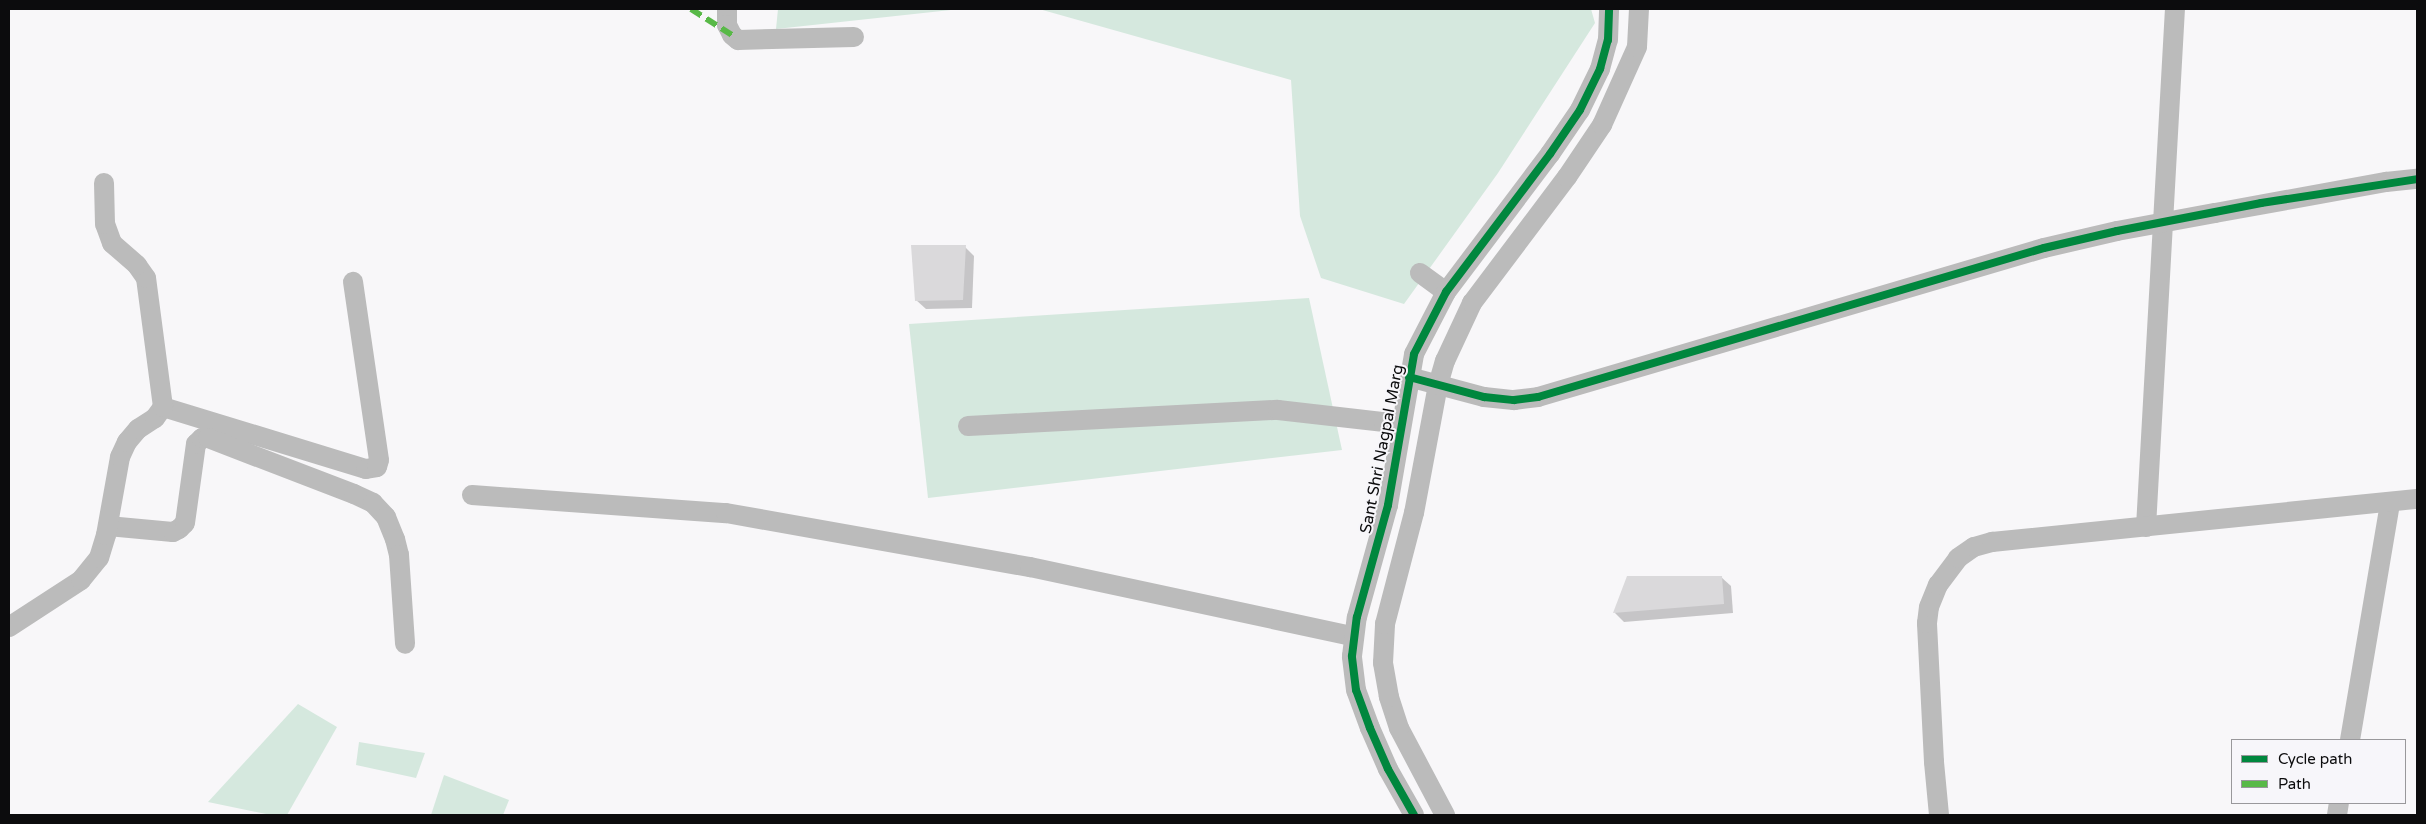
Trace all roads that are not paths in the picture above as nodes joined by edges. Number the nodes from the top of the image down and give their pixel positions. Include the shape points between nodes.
1 (727, 9) edge
2 (1609, 9) edge
3 (1639, 9) edge
4 (2175, 9) edge
5 (854, 37) dead end
6 (2417, 179) edge
7 (104, 183) dead end
8 (1420, 273) dead end
9 (352, 282) dead end
10 (1446, 292) junction
11 (1409, 377) junction
12 (1438, 385) junction
13 (163, 407) junction
14 (968, 426) dead end
15 (1401, 426) junction
16 (472, 495) dead end
17 (2417, 499) edge
18 (2390, 503) junction
19 (108, 526) junction
20 (2146, 527) junction
21 (9, 627) edge
22 (1353, 636) junction
23 (405, 644) dead end
24 (2350, 739) edge
25 (1414, 815) edge
26 (1445, 815) edge
27 (1939, 815) edge

1 - 5 street via 727,25 738,40
2 - 10 street, Sant Shri Nagpal Marg via 1608,40 1600,69 1580,110
3 - 12 street via 1637,47 1602,124 1567,177 1472,303 1445,361
4 - 20 street
6 - 12 street, bridge via 2214,213 2044,248 1538,397 1499,399
7 - 13 street via 105,224 112,243 137,265 146,278
8 - 10 street
9 - 13 street via 379,460 377,467 366,469
10 - 11 street, Sant Shri Nagpal Marg via 1414,354
11 - 12 street
11 - 15 street, Sant Shri Nagpal Marg
12 - 26 street via 1414,513 1385,624 1383,663 1389,697 1400,728
13 - 19 street via 155,418 138,429 120,457
14 - 15 street via 1278,410
15 - 22 street, Sant Shri Nagpal Marg via 1388,505
16 - 22 street via 726,514 1030,568
17 - 18 street
18 - 20 street
18 - 24 street
19 - 21 street via 99,558 81,580
19 - 23 street via 173,532 180,529 185,523 196,444 202,438 354,494 373,503 386,517 395,539
20 - 27 street via 1992,542 1974,548 1947,570 1929,607 1927,623
22 - 25 street, Sant Shri Nagpal Marg via 1356,690 1388,769

